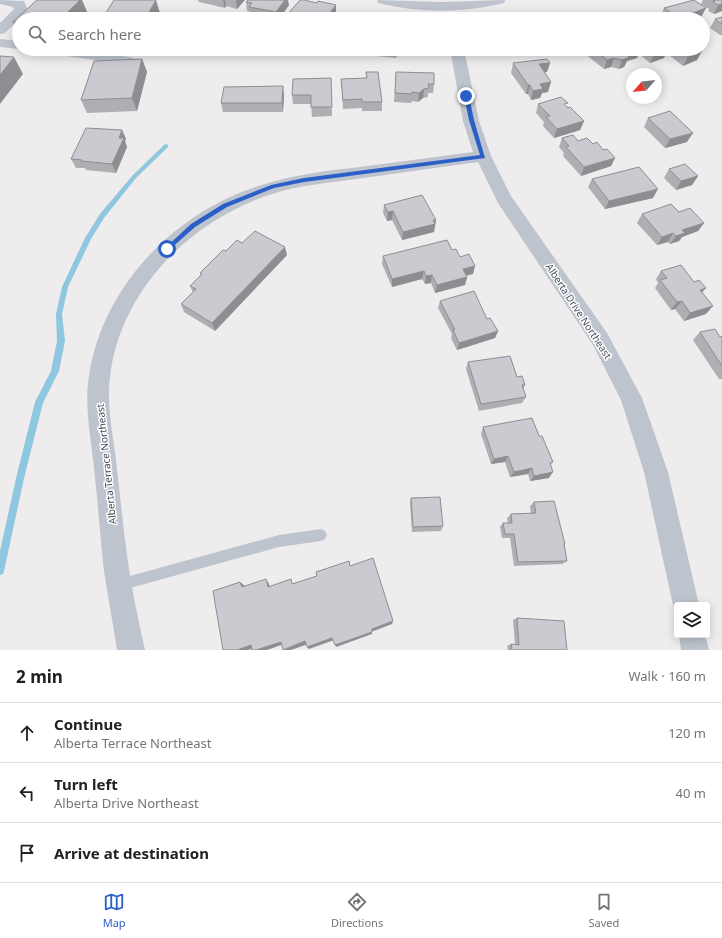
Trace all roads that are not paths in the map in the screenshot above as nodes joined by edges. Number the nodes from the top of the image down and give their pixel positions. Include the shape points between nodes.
1 (0, 0) edge
2 (383, 0) edge
3 (500, 0) edge
4 (19, 12) edge
5 (446, 12) edge
6 (453, 12) edge
7 (12, 19) edge
8 (0, 30) edge
9 (0, 43) edge
10 (12, 45) edge
11 (94, 56) edge
12 (458, 56) edge
13 (129, 61) edge
14 (483, 156) junction
15 (321, 535) dead end
16 (119, 585) junction
17 (685, 602) edge
18 (693, 638) edge
19 (131, 650) edge
20 (695, 650) edge

1 - 4 street via 20,4
2 - 5 street
3 - 6 street
7 - 8 street
9 - 10 street
11 - 13 street
12 - 14 street, Alberta Drive Northeast via 471,120
14 - 16 street, Alberta Terrace Northeast via 304,180 257,191 225,205 193,226 167,249 134,288 118,313 106,345 99,379 99,412
14 - 17 street, Alberta Drive Northeast via 504,199 600,338 631,398 656,472
15 - 16 lane via 279,541
16 - 19 street, Alberta Terrace Northeast
18 - 20 street

